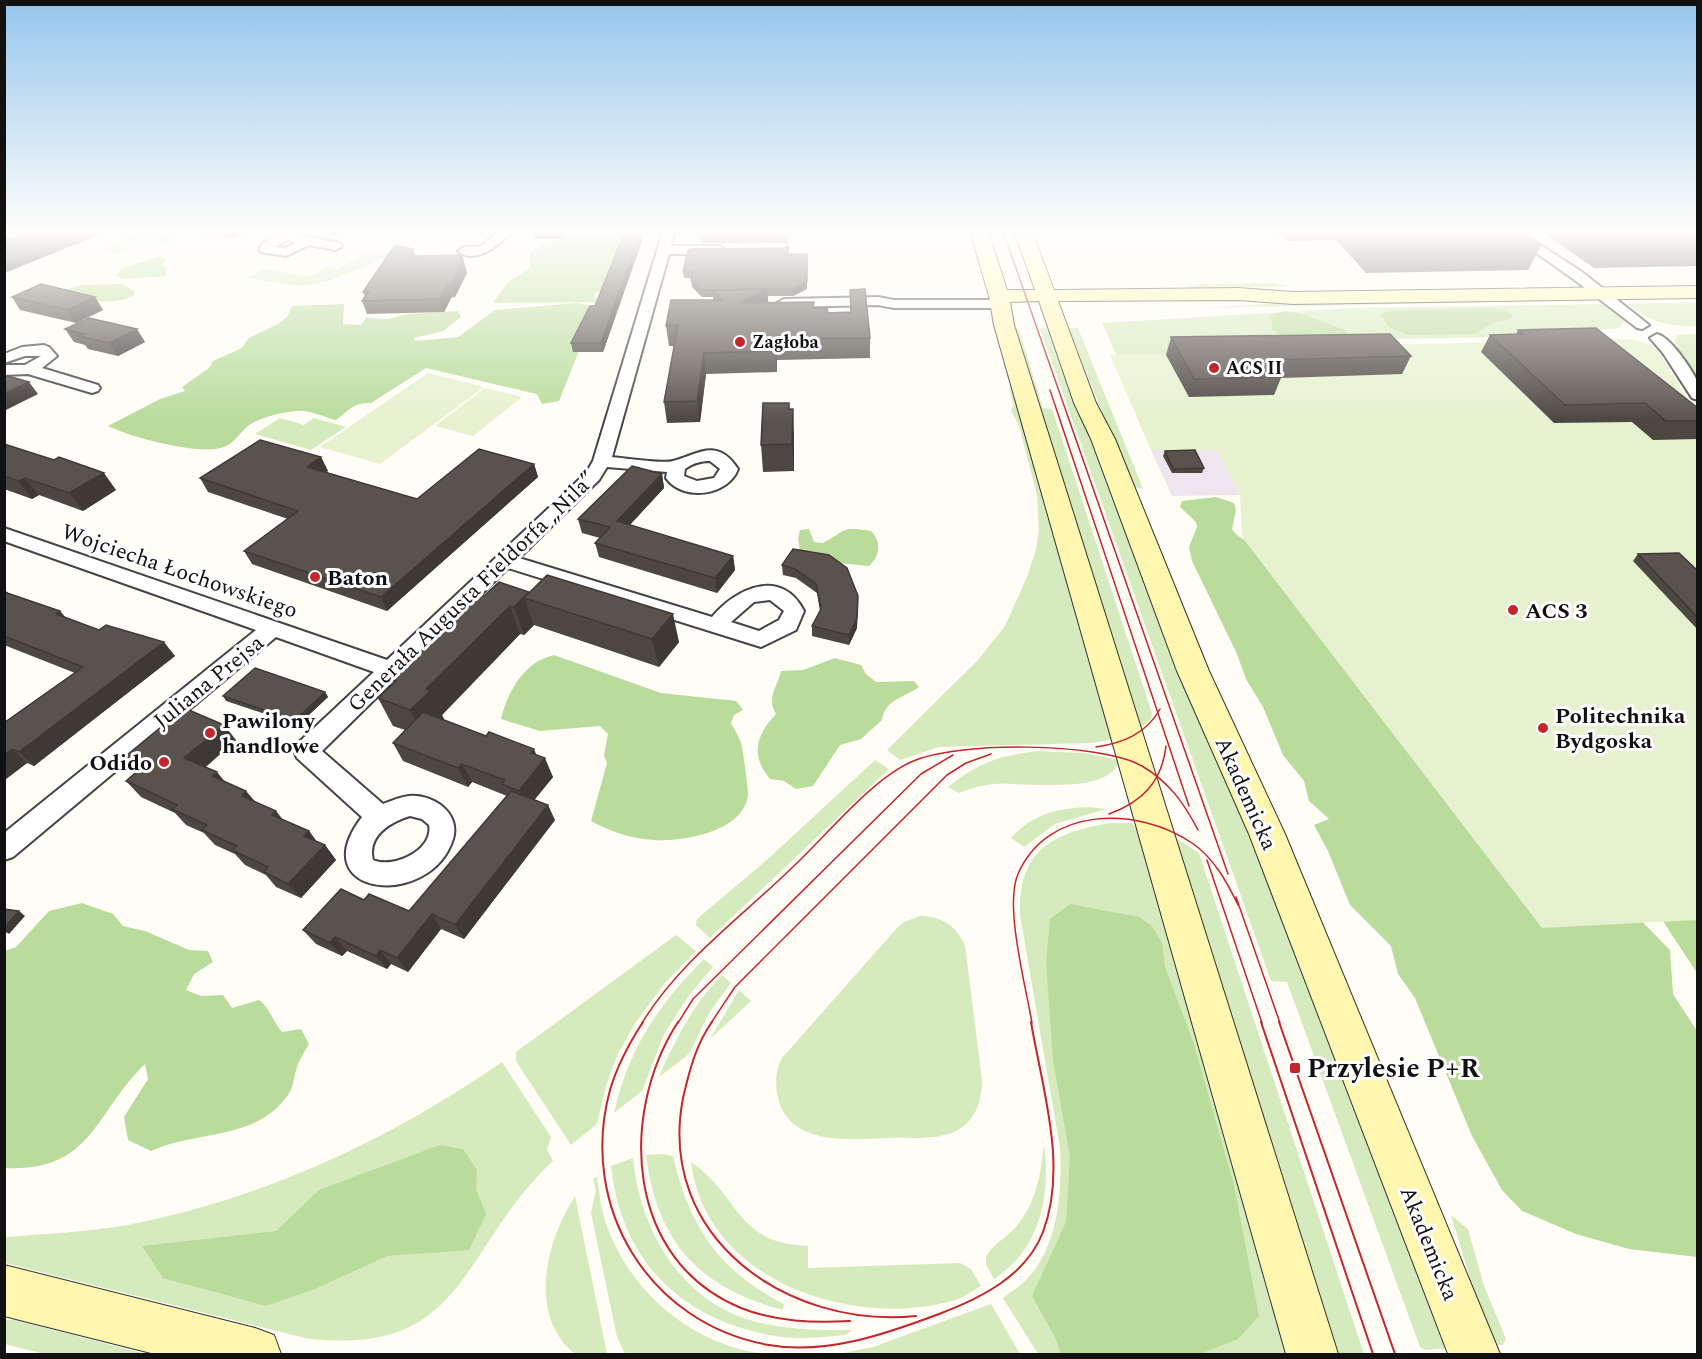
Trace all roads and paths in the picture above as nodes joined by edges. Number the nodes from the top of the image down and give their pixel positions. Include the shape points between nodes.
1 (651, 294) edge
2 (998, 294) edge
3 (1045, 294) edge
4 (1569, 294) edge
5 (1601, 294) edge
6 (1000, 300) junction
7 (1047, 300) junction
8 (648, 304) junction
9 (668, 304) edge
10 (772, 304) edge
11 (4, 359) edge
12 (27, 369) junction
13 (4, 370) edge
14 (4, 379) edge
15 (92, 388) dead end
16 (1698, 395) edge
17 (602, 461) junction
18 (676, 467) dead end
19 (4, 534) edge
20 (506, 561) junction
21 (717, 625) dead end
22 (273, 628) junction
23 (392, 670) junction
24 (380, 817) dead end
25 (4, 849) edge
26 (4, 1290) edge
27 (255, 1354) edge
28 (1312, 1354) edge
29 (1474, 1354) edge

1 - 8 street, Generała Augusta Fieldorfa „Nila”
2 - 6 street
3 - 7 street, Akademicka
4 - 7 street via 1293,298 1238,303
5 - 16 street via 1642,325 1665,334 1657,338
6 - 7 street
6 - 10 street
6 - 28 street via 1004,325
7 - 29 street, Akademicka via 1193,670 1267,834
8 - 9 street
8 - 17 street, Generała Augusta Fieldorfa „Nila”
11 - 12 street via 18,346 44,350 49,356
12 - 13 street
12 - 14 street
12 - 15 street
17 - 18 street, Generała Augusta Fieldorfa „Nila”
17 - 20 street, Generała Augusta Fieldorfa „Nila” via 593,476
19 - 22 street, Wojciecha Łochowskiego
20 - 21 street
20 - 23 street, Generała Augusta Fieldorfa „Nila”
22 - 23 street, Wojciecha Łochowskiego
22 - 25 street, Juliana Prejsa
23 - 24 street, Generała Augusta Fieldorfa „Nila” via 306,751
26 - 27 street

